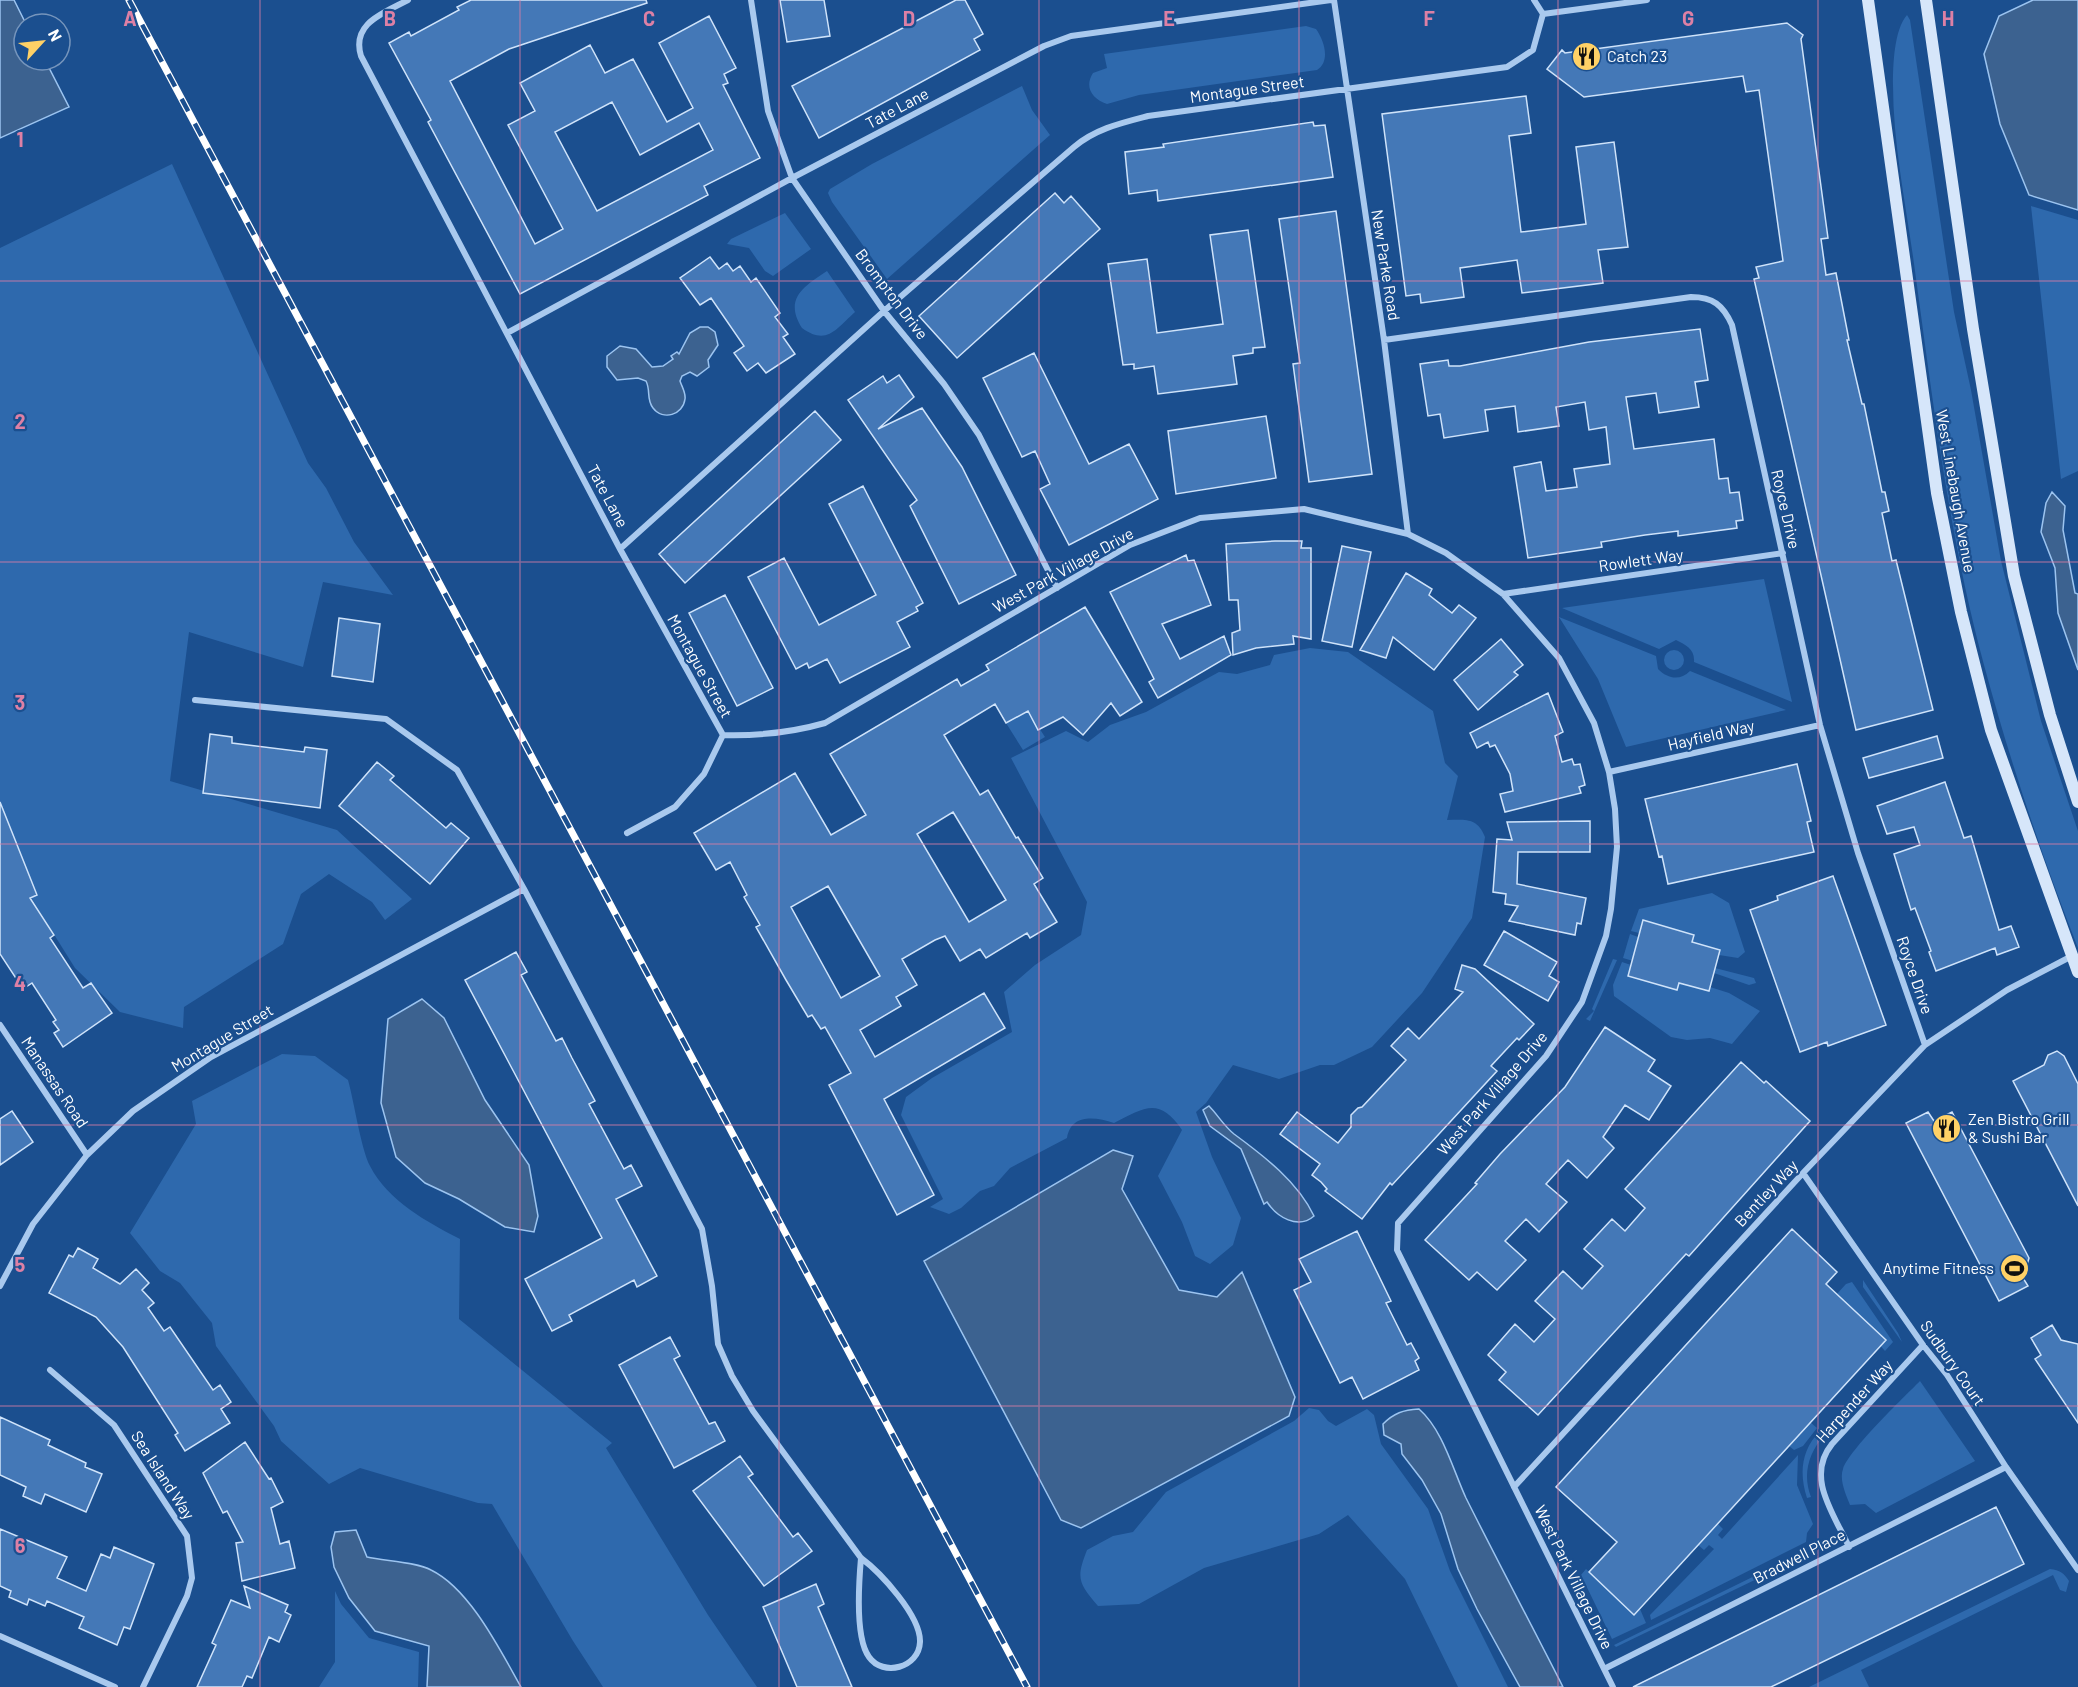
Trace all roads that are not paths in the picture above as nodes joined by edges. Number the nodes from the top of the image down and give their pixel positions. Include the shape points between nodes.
1 (408, 0) edge
2 (751, 0) edge
3 (1332, 0) edge
4 (1534, 0) edge
5 (1647, 0) edge
6 (1868, 0) edge
7 (1926, 0) edge
8 (1543, 14) junction
9 (1345, 90) junction
10 (792, 178) junction
11 (884, 311) junction
12 (507, 333) junction
13 (1384, 340) junction
14 (1408, 534) junction
15 (620, 549) junction
16 (1783, 553) junction
17 (1057, 588) junction
18 (1503, 594) junction
19 (195, 700) dead end
20 (1820, 725) junction
21 (723, 735) junction
22 (1609, 772) junction
23 (2078, 802) edge
24 (627, 833) dead end
25 (524, 889) junction
26 (2070, 957) junction
27 (2078, 972) edge
28 (0, 1025) edge
29 (1925, 1046) junction
30 (87, 1155) junction
31 (1803, 1173) junction
32 (0, 1286) edge
33 (1923, 1345) junction
34 (50, 1370) dead end
35 (2006, 1467) junction
36 (1514, 1487) junction
37 (1849, 1546) junction
38 (861, 1558) junction
39 (2078, 1570) edge
40 (0, 1636) edge
41 (1604, 1669) junction
42 (115, 1687) edge
43 (143, 1687) edge
44 (1613, 1687) edge

1 - 12 street, Tate Lane via 365,24 357,46
2 - 10 street, Brompton Drive via 768,111
3 - 9 street, New Parke Road
3 - 10 street, Tate Lane via 1071,36 1023,57
4 - 8 street
5 - 8 street
6 - 26 main road, West Linebaugh Avenue via 1937,493 1961,612 1990,730
7 - 23 main road via 1973,329 2014,576 2046,704
8 - 9 street, Montague Street via 1533,50 1507,67
9 - 11 street, Montague Street via 1148,116 1096,133 1078,144
9 - 13 street, New Parke Road
10 - 11 street, Brompton Drive
10 - 12 street, Tate Lane
11 - 15 street, Tate Lane
11 - 17 street, Brompton Drive via 944,384 979,435
12 - 15 street, Tate Lane
13 - 14 street, New Parke Road
13 - 16 street, Royce Drive via 1708,297 1726,312 1732,325
14 - 17 street, West Park Village Drive via 1304,509 1200,518 1130,545
14 - 18 street, West Park Village Drive via 1461,563
15 - 21 street, Montague Street
16 - 18 street, Rowlett Way
16 - 20 street, Royce Drive
17 - 21 street, West Park Village Drive via 825,723 770,735
18 - 22 street, West Park Village Drive via 1559,658 1594,723
19 - 25 street via 386,719 457,770
20 - 22 street, Hayfield Way
20 - 29 street, Royce Drive via 1857,854
21 - 24 street, Montague Street via 704,774 675,807
22 - 36 street, West Park Village Drive via 1617,847 1611,909 1606,936 1582,1002 1546,1056 1398,1223 1397,1250
25 - 30 street, Montague Street via 211,1057 133,1111
25 - 38 street via 702,1228 718,1344 732,1376 753,1411
26 - 27 main road, West Linebaugh Avenue
26 - 29 street, Bentley Way via 2007,990
28 - 30 street, Manassas Road
29 - 31 street, Bentley Way
30 - 32 street, Montague Street via 33,1224
31 - 33 street, Sudbury Court
31 - 36 street, Bentley Way
33 - 35 street, Sudbury Court
33 - 37 street, Harpender Way via 1832,1444 1821,1463 1819,1477
34 - 43 street, Sea Island Way via 114,1425 187,1536 192,1578 187,1596
35 - 37 street, Bradwell Place
35 - 39 street, Sudbury Court
36 - 41 street, West Park Village Drive
37 - 41 street, Bradwell Place
38 - 38 street via 859,1590 863,1643 868,1657 879,1666 903,1666 912,1659 920,1643 917,1628 877,1570
40 - 42 street
41 - 44 street, West Park Village Drive

